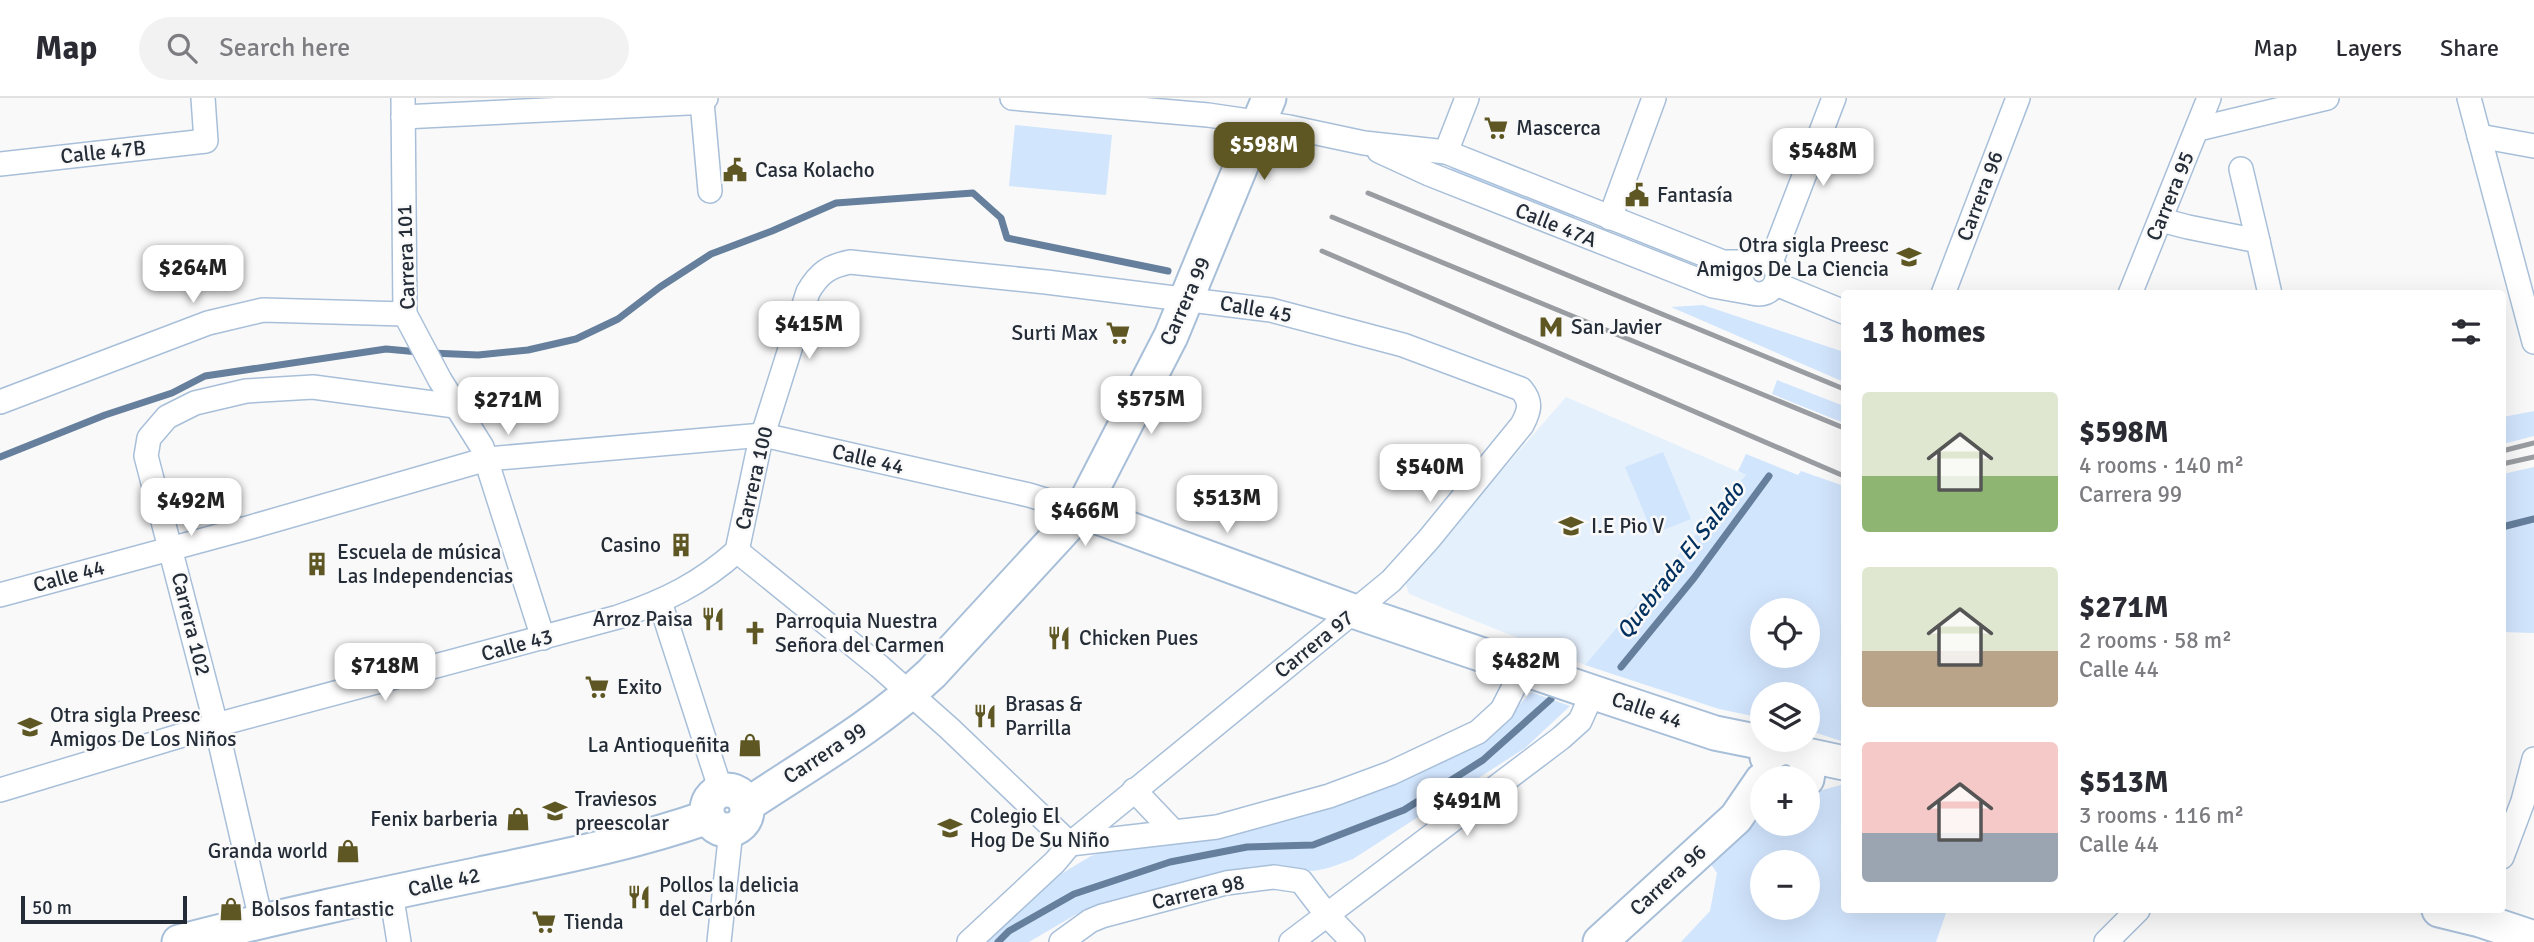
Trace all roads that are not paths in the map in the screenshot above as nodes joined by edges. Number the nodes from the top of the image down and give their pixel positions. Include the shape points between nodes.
1 (203, 98) edge
2 (1018, 98) edge
3 (1467, 98) edge
4 (1654, 98) edge
5 (1834, 98) edge
6 (2018, 98) edge
7 (2209, 98) edge
8 (2327, 98) edge
9 (2469, 98) edge
10 (704, 100) edge
11 (637, 101) edge
12 (403, 107) edge
13 (1264, 110) edge
14 (2197, 128) junction
15 (2479, 136) junction
16 (1364, 143) junction
17 (2534, 146) edge
18 (1446, 152) junction
19 (0, 163) edge
20 (2241, 169) dead end
21 (710, 191) dead end
22 (1611, 218) junction
23 (2161, 220) junction
24 (2258, 240) junction
25 (1746, 262) junction
26 (827, 268) joint
27 (1773, 273) junction
28 (1945, 290) edge
29 (2132, 290) edge
30 (2269, 290) edge
31 (1752, 293) junction
32 (1187, 298) junction
33 (1841, 310) edge
34 (405, 314) junction
35 (2534, 342) edge
36 (0, 402) edge
37 (455, 406) junction
38 (1528, 414) joint
39 (762, 435) junction
40 (487, 459) junction
41 (1082, 511) junction
42 (172, 548) junction
43 (737, 551) junction
44 (0, 595) edge
45 (660, 602) junction
46 (1353, 611) junction
47 (543, 638) junction
48 (1523, 669) junction
49 (1593, 692) junction
50 (910, 694) junction
51 (216, 725) junction
52 (2534, 759) edge
53 (1841, 763) edge
54 (1770, 766) edge
55 (1820, 766) edge
56 (1820, 773) edge
57 (1841, 774) edge
58 (0, 790) edge
59 (1134, 790) junction
60 (727, 811) junction
61 (1749, 811) edge
62 (1173, 831) junction
63 (1070, 844) junction
64 (2506, 846) edge
65 (391, 893) junction
66 (2134, 913) edge
67 (1327, 915) junction
68 (2482, 915) edge
69 (261, 920) junction
70 (2534, 938) edge
71 (179, 942) edge
72 (399, 942) edge
73 (719, 942) edge
74 (969, 942) edge
75 (1060, 942) edge
76 (1291, 942) edge
77 (1353, 942) edge
78 (1600, 942) edge
79 (2106, 942) edge

1 - 19 street, Calle 47B via 206,141
2 - 13 street, Calle 47A via 1208,115
3 - 18 street
4 - 22 street
5 - 27 street
6 - 28 street, Carrera 96
7 - 14 street, Carrera 95
8 - 14 street
9 - 15 street
10 - 11 street
10 - 21 street
11 - 12 street
12 - 34 street, Carrera 101
13 - 16 street, Calle 47A
13 - 32 street, Carrera 99
14 - 23 street, Carrera 95
15 - 17 street
15 - 35 street
16 - 18 street, Calle 47A
16 - 31 street, Calle 47A via 1429,174 1713,286
18 - 22 street, Calle 47A
20 - 24 street
22 - 25 street, Calle 47A via 1723,262
23 - 24 street
23 - 29 street, Carrera 95
24 - 30 street
25 - 27 street via 1758,257
25 - 31 street via 1740,276
26 - 32 street, Calle 45 via 850,261
26 - 39 street, Carrera 100 via 808,292
27 - 31 street via 1765,293
27 - 33 street
32 - 38 street, Calle 45 via 1271,310 1404,345 1521,389 1528,397
32 - 41 street, Carrera 99
34 - 36 street via 262,310 208,323
34 - 37 street, Carrera 101
37 - 40 street, Carrera 101
37 - 42 street, Carrera 102 via 313,387 246,391 195,403 167,417 149,438 146,456
38 - 46 street, Carrera 97 via 1429,539 1391,581
39 - 40 street, Calle 44
39 - 41 street, Calle 44
39 - 43 street, Carrera 100
40 - 42 street, Calle 44
40 - 47 street, Carrera 101
41 - 46 street, Calle 44
41 - 50 street, Carrera 99
42 - 44 street, Calle 44
42 - 51 street, Carrera 102
43 - 45 street, Calle 43 via 712,573
43 - 50 street, Carrera 100
45 - 47 street, Calle 43
45 - 60 street
46 - 48 street, Calle 44
46 - 59 street, Carrera 97
47 - 51 street, Calle 43
48 - 49 street, Calle 44
48 - 62 street via 1502,710 1478,732 1448,747 1329,796 1217,827
49 - 54 street, Calle 44 via 1715,733
49 - 67 street via 1580,721 1561,738
50 - 60 street, Carrera 99
50 - 63 street, Carrera 100
51 - 58 street, Calle 43
51 - 69 street, Carrera 102
52 - 64 street
53 - 55 street, Calle 44
56 - 57 street
59 - 62 street
59 - 63 street, Carrera 97
60 - 65 street, Calle 42 via 578,854
60 - 73 street
61 - 78 street, Carrera 96
62 - 63 street
63 - 74 street, Carrera 97
65 - 69 street, Calle 42
65 - 72 street
66 - 79 street
67 - 75 street, Carrera 98 via 1301,881 1274,877 1226,883 1102,916
67 - 76 street
67 - 77 street
68 - 70 street
69 - 71 street, Calle 42

